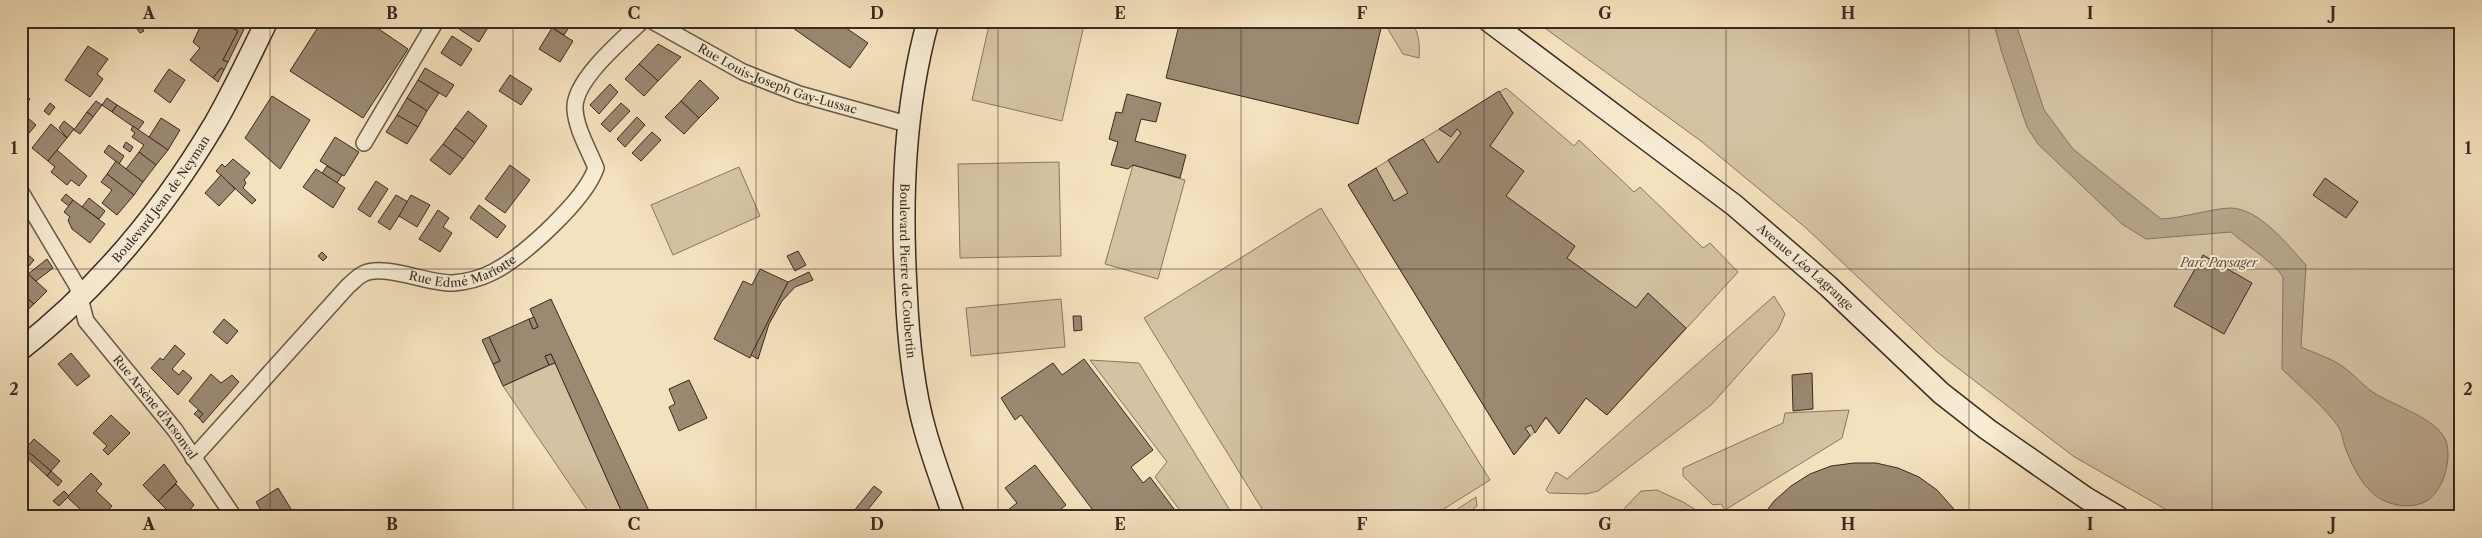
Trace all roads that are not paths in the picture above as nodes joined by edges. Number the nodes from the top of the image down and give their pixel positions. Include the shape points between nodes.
1 (267, 21) edge
2 (436, 21) edge
3 (642, 21) edge
4 (652, 21) edge
5 (928, 21) edge
6 (1489, 21) edge
7 (907, 124) junction
8 (364, 143) dead end
9 (21, 192) edge
10 (81, 299) junction
11 (21, 349) edge
12 (193, 458) junction
13 (234, 517) edge
14 (954, 517) edge
15 (2118, 517) edge

1 - 10 street, Boulevard Jean de Neyman via 216,122 187,167 116,262
2 - 8 street
3 - 12 street, Rue Edmé Mariotte via 580,88 575,108 577,119 596,168 580,196 549,228 516,257 476,279 453,283 384,272 363,273
4 - 7 street, Rue Louis-Joseph Gay-Lussac via 743,72 799,94
5 - 7 street, Boulevard Pierre de Coubertin
6 - 15 street, Avenue Léo Lagrange via 1734,205 1828,286 1941,392 1987,429
7 - 14 street, Boulevard Pierre de Coubertin via 903,185 909,344 925,429
9 - 10 street, Rue Arsène d'Arsonval via 71,274
10 - 11 street, Boulevard Jean de Neyman
10 - 12 street, Rue Arsène d'Arsonval via 86,321
12 - 13 street, Rue Arsène d'Arsonval

